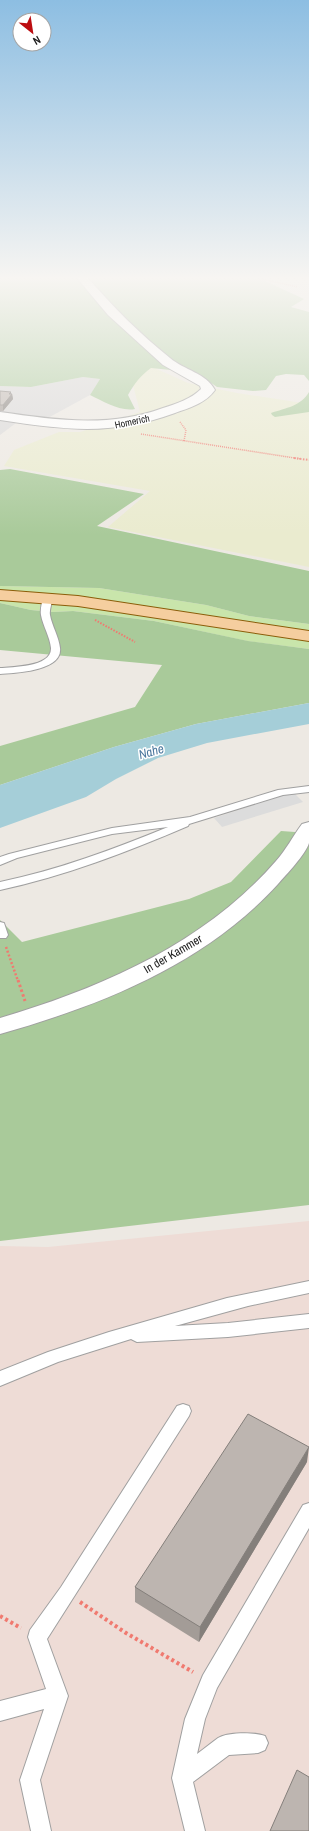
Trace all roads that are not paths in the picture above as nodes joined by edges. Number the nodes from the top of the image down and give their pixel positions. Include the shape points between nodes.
1 (169, 363) edge
2 (0, 416) edge
3 (0, 594) edge
4 (48, 597) junction
5 (309, 636) edge
6 (0, 671) edge
7 (309, 789) edge
8 (191, 820) junction
9 (309, 828) edge
10 (0, 861) edge
11 (0, 886) edge
12 (0, 1026) edge
13 (309, 1287) edge
14 (309, 1321) edge
15 (118, 1336) junction
16 (0, 1379) edge
17 (183, 1411) dead end
18 (309, 1512) edge
19 (58, 1696) junction
20 (0, 1711) edge
21 (258, 1743) dead end
22 (182, 1778) junction
23 (41, 1831) edge
24 (196, 1831) edge

1 - 2 street, Homerich via 208,390 203,396 166,412 136,421 100,426 74,426
3 - 4 main road
4 - 5 main road via 111,604
4 - 6 lane via 45,614 56,653 40,666
7 - 8 lane via 282,792
8 - 10 lane via 112,831
8 - 11 lane via 120,850
9 - 12 street, In der Kammer via 299,847 283,867 244,907 214,929 164,961 101,992
13 - 15 lane via 199,1312
14 - 15 lane via 228,1330
15 - 16 lane
17 - 19 lane via 37,1637
18 - 22 lane via 210,1682 195,1719
19 - 20 lane
19 - 23 lane via 30,1780
21 - 22 lane via 225,1745
22 - 24 lane

